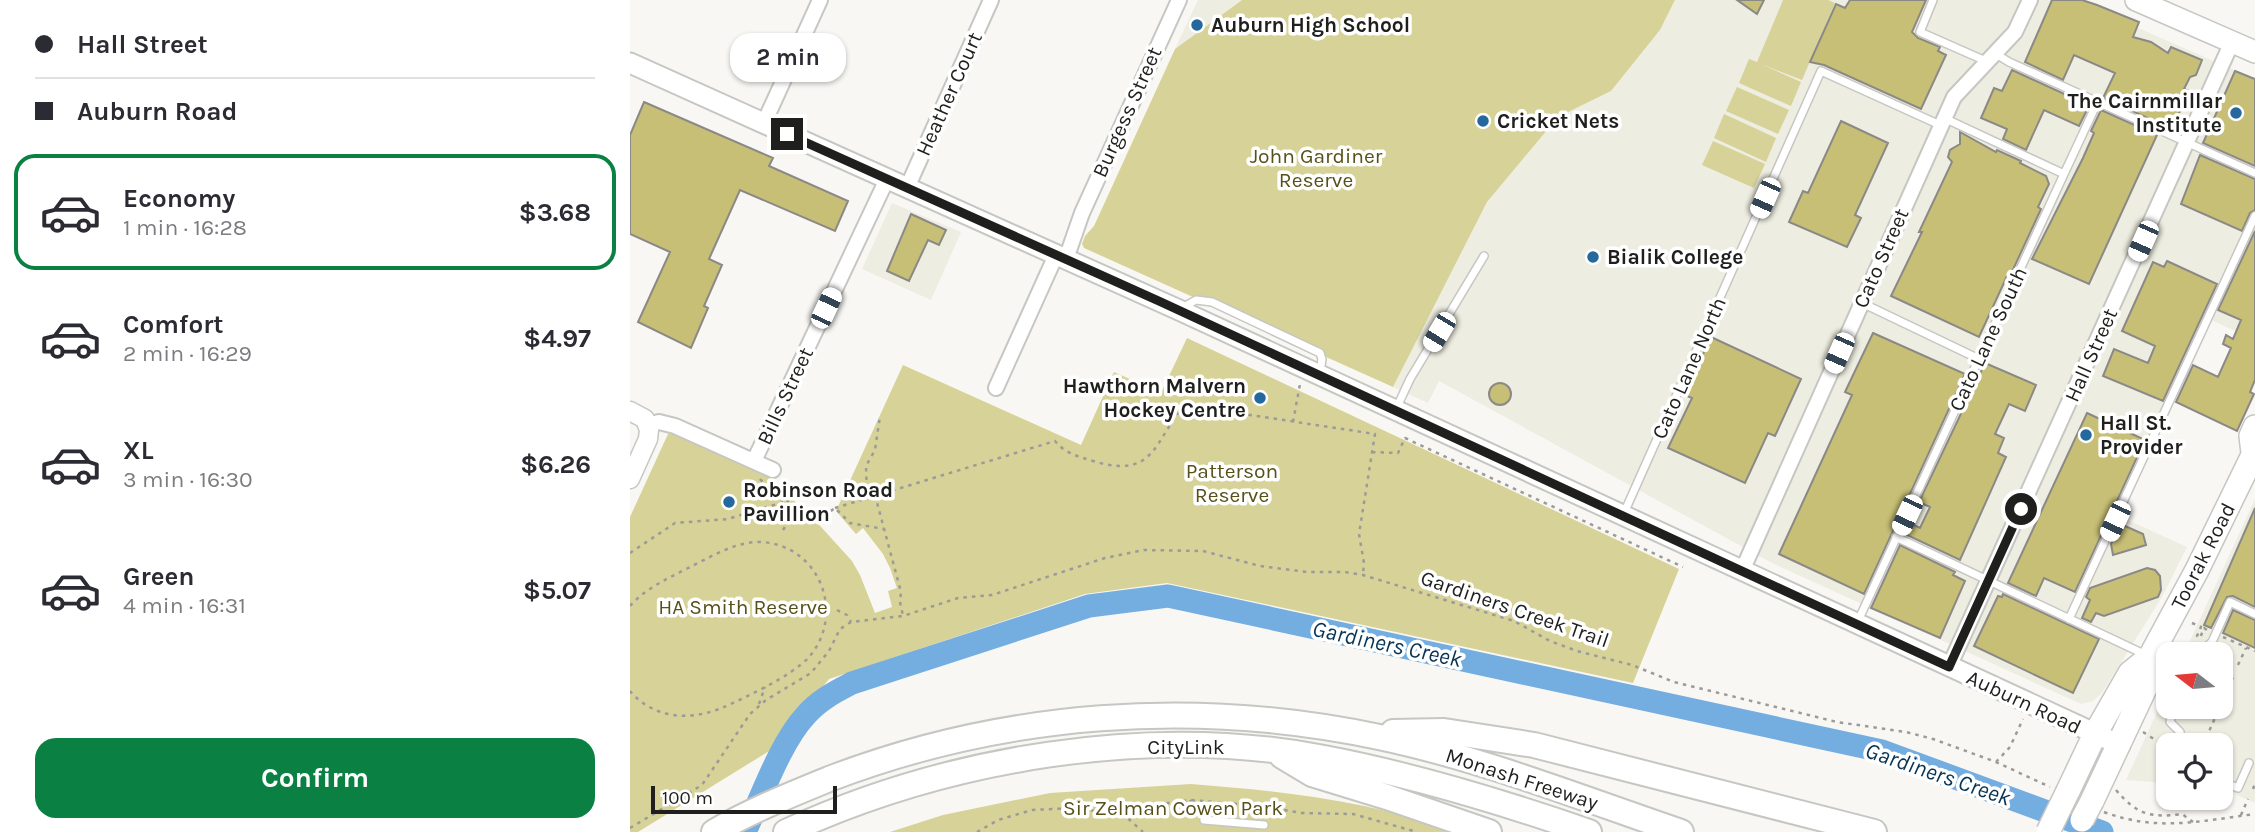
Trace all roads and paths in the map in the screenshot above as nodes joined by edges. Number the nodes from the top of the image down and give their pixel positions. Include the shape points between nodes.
1 (819, 0) edge
2 (991, 0) edge
3 (1933, 0) edge
4 (2030, 0) edge
5 (2136, 0) edge
6 (1175, 4) edge
7 (2160, 5) edge
8 (2232, 42) junction
9 (2255, 52) edge
10 (1992, 58) junction
11 (630, 64) edge
12 (2098, 101) junction
13 (1942, 122) junction
14 (764, 124) junction
15 (2188, 143) junction
16 (2255, 173) edge
17 (2064, 174) junction
18 (887, 179) junction
19 (907, 188) junction
20 (2255, 216) edge
21 (1484, 256) dead end
22 (1060, 257) junction
23 (1861, 303) junction
24 (1979, 359) junction
25 (1300, 384) dead end
26 (996, 388) dead end
27 (1395, 410) junction
28 (630, 411) edge
29 (880, 416) dead end
30 (1293, 422) junction
31 (648, 425) junction
32 (2255, 427) edge
33 (1372, 452) junction
34 (2254, 453) edge
35 (755, 462) junction
36 (773, 470) dead end
37 (630, 479) edge
38 (2245, 488) edge
39 (875, 495) junction
40 (867, 497) junction
41 (787, 501) junction
42 (835, 508) junction
43 (795, 510) junction
44 (1623, 516) junction
45 (884, 529) junction
46 (783, 530) dead end
47 (1896, 537) junction
48 (630, 553) edge
49 (1682, 567) dead end
50 (1742, 571) junction
51 (1363, 575) junction
52 (1988, 581) junction
53 (630, 606) edge
54 (837, 610) dead end
55 (2255, 614) edge
56 (903, 616) junction
57 (2069, 619) junction
58 (852, 622) junction
59 (2192, 623) dead end
60 (1856, 624) junction
61 (2216, 634) junction
62 (2212, 642) edge
63 (2246, 648) junction
64 (2255, 652) edge
65 (2150, 657) junction
66 (2238, 665) dead end
67 (1949, 667) junction
68 (767, 684) junction
69 (630, 691) edge
70 (755, 709) junction
71 (2023, 719) dead end
72 (2171, 719) edge
73 (2143, 732) dead end
74 (2180, 732) dead end
75 (1361, 733) junction
76 (2095, 734) junction
77 (2156, 740) edge
78 (2120, 745) junction
79 (1275, 751) junction
80 (1996, 762) junction
81 (2249, 764) dead end
82 (2255, 784) edge
83 (2233, 786) edge
84 (2253, 789) dead end
85 (2060, 790) junction
86 (2116, 790) dead end
87 (2248, 799) dead end
88 (1190, 800) junction
89 (1122, 813) junction
90 (2255, 814) edge
91 (2241, 815) junction
92 (1201, 819) joint
93 (2087, 819) edge
94 (2193, 822) junction
95 (1264, 825) dead end
96 (630, 828) edge
97 (1234, 828) edge
98 (717, 830) edge
99 (786, 832) edge
100 (977, 832) edge
101 (1143, 832) edge
102 (1417, 832) edge
103 (1489, 832) edge
104 (1588, 832) edge
105 (1681, 832) edge
106 (1874, 832) edge
107 (2048, 832) edge

1 - 14 street
2 - 19 street, Heather Court
3 - 10 lane via 1920,32
4 - 10 street, Cato Street via 2015,32
5 - 7 main road
6 - 22 street, Burgess Street
7 - 8 main road
8 - 9 main road
8 - 15 street, Hall Street
10 - 12 lane
10 - 13 street, Cato Street via 1954,96
11 - 14 main road, Auburn Road
12 - 15 lane
12 - 17 lane, Cato Lane South
13 - 17 lane
13 - 23 street, Cato Street
13 - 44 lane, Cato Lane North via 1821,71
14 - 18 main road, Auburn Road
15 - 16 lane
15 - 52 street, Hall Street
17 - 24 lane, Cato Lane South
18 - 19 main road, Auburn Road
18 - 35 street, Bills Street
19 - 22 main road, Auburn Road
20 - 57 lane
21 - 27 lane
22 - 26 street, Burgess Street
22 - 27 main road, Auburn Road
23 - 24 lane
23 - 50 street, Cato Street
24 - 47 lane, Cato Lane South
25 - 30 path
27 - 44 main road, Auburn Road
28 - 31 street
29 - 40 path via 875,450 866,466
30 - 33 path via 1375,434
30 - 39 path via 1185,405 1153,454 1134,464 1113,467 1064,452 1055,441
31 - 35 street via 675,426
31 - 37 street via 648,439
32 - 34 highway, Toorak Road via 2251,436
33 - 49 path via 1398,453 1405,438
33 - 51 path via 1359,534
34 - 38 highway, Toorak Road
35 - 36 street
35 - 41 path via 753,471 765,486 783,494
38 - 65 highway, Toorak Road
39 - 40 path
39 - 45 path
40 - 42 path
41 - 43 path
41 - 48 path via 728,519 675,523
42 - 43 path via 813,524
42 - 45 path via 850,523
43 - 46 path
44 - 50 main road, Auburn Road
45 - 56 path
47 - 52 lane
47 - 60 lane, Cato Lane South
50 - 60 main road, Auburn Road
51 - 56 path, Gardiners Creek Trail via 1260,566 1203,551 1144,550
51 - 80 path, Gardiners Creek Trail via 1514,621 1577,651 1674,682 1838,722 1933,739
52 - 57 lane
52 - 67 street, Hall Street
53 - 68 path via 656,584 733,547 762,542 793,551 808,563 822,586 826,621 809,657
54 - 58 path
55 - 61 lane via 2230,602
56 - 58 path, Gardiners Creek Trail
57 - 65 lane
58 - 70 path via 840,629 811,673
59 - 61 path via 2201,627 2200,638 2204,628
60 - 67 main road, Auburn Road
61 - 62 lane
61 - 63 path
63 - 64 path
63 - 66 path
65 - 76 highway, Toorak Road via 2130,673
65 - 78 highway, Toorak Road via 2149,680
67 - 76 main road, Auburn Road
68 - 69 path via 713,711 683,717 660,713
68 - 70 path
70 - 96 path via 702,785
71 - 80 path via 2010,747
72 - 74 lane
73 - 77 path
75 - 98 highway, CityLink via 1225,716 1064,721 902,754 791,794
75 - 105 highway, Monash Freeway via 1523,777
75 - 106 highway via 1444,731 1534,745
76 - 78 main road, Auburn Road
76 - 85 highway, Toorak Road
78 - 93 highway, Toorak Road
79 - 99 highway, CityLink via 1175,746 1025,758 923,781
79 - 103 highway via 1312,774
79 - 104 highway, CityLink via 1452,788
80 - 85 path, Gardiners Creek Trail
81 - 83 lane via 2238,788
82 - 84 path
85 - 107 highway, Toorak Road, bridge
86 - 94 path via 2141,811 2157,817 2182,814
87 - 91 path
88 - 89 path
88 - 92 path
88 - 102 path via 1353,814
89 - 100 path via 1046,808 1010,816
89 - 101 path
90 - 91 path
91 - 94 path
92 - 97 lane
93 - 94 path via 2150,826
95 - 97 lane

